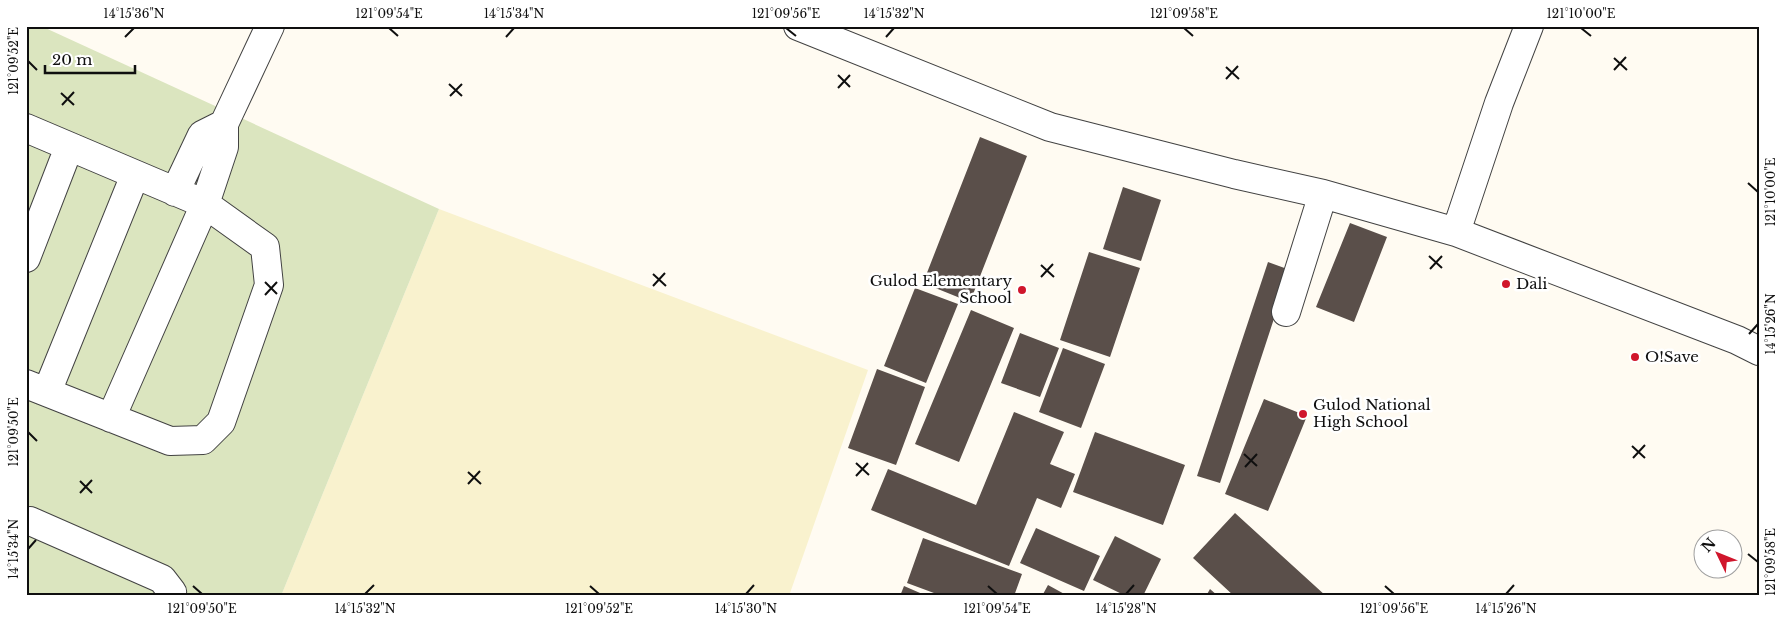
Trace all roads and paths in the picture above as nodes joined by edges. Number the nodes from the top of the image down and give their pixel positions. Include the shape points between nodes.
1 (270, 26) edge
2 (798, 26) edge
3 (1529, 26) edge
4 (224, 124) junction
5 (26, 128) edge
6 (69, 147) junction
7 (135, 175) junction
8 (175, 192) junction
9 (1323, 194) junction
10 (205, 204) junction
11 (1456, 232) junction
12 (26, 258) edge
13 (1286, 312) dead end
14 (1759, 352) edge
15 (37, 388) edge
16 (111, 418) junction
17 (26, 522) edge
18 (170, 596) edge

1 - 4 street
2 - 9 street via 1050,127
3 - 11 street via 1499,103
4 - 8 street via 202,135
4 - 10 street via 224,147
5 - 6 street
6 - 7 street
6 - 12 street
7 - 8 street
7 - 15 street
8 - 10 street
9 - 11 street
9 - 13 street
10 - 16 street
10 - 16 street via 265,248 269,285 221,422 203,440 170,441
11 - 14 street via 1737,340
15 - 16 street
17 - 18 street via 162,579 172,592

